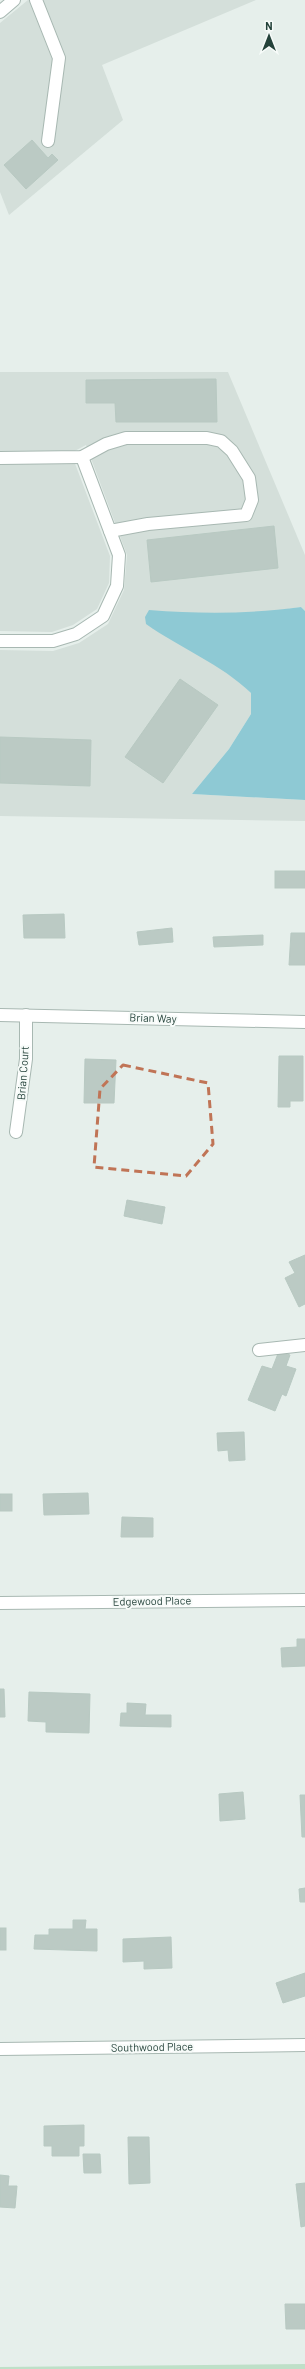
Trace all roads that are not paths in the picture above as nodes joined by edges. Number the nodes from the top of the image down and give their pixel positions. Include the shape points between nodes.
1 (14, 0) edge
2 (36, 0) edge
3 (0, 12) edge
4 (48, 141) dead end
5 (82, 457) junction
6 (0, 458) edge
7 (110, 531) junction
8 (0, 641) edge
9 (0, 1014) edge
10 (26, 1015) junction
11 (305, 1022) edge
12 (16, 1132) dead end
13 (305, 1345) edge
14 (259, 1350) dead end
15 (305, 1600) edge
16 (0, 1603) edge
17 (305, 2045) edge
18 (0, 2049) edge

1 - 3 street
2 - 4 street via 59,58
5 - 6 street
5 - 7 street
5 - 7 street via 106,444 126,438 207,438 221,441 232,451 249,478 252,500 246,515 148,524
7 - 8 street via 119,555 116,586 103,616 76,634 53,642
9 - 10 street, Brian Way
10 - 11 street, Brian Way
10 - 12 street, Brian Court via 26,1059
13 - 14 street
15 - 16 street, Edgewood Place
17 - 18 street, Southwood Place

